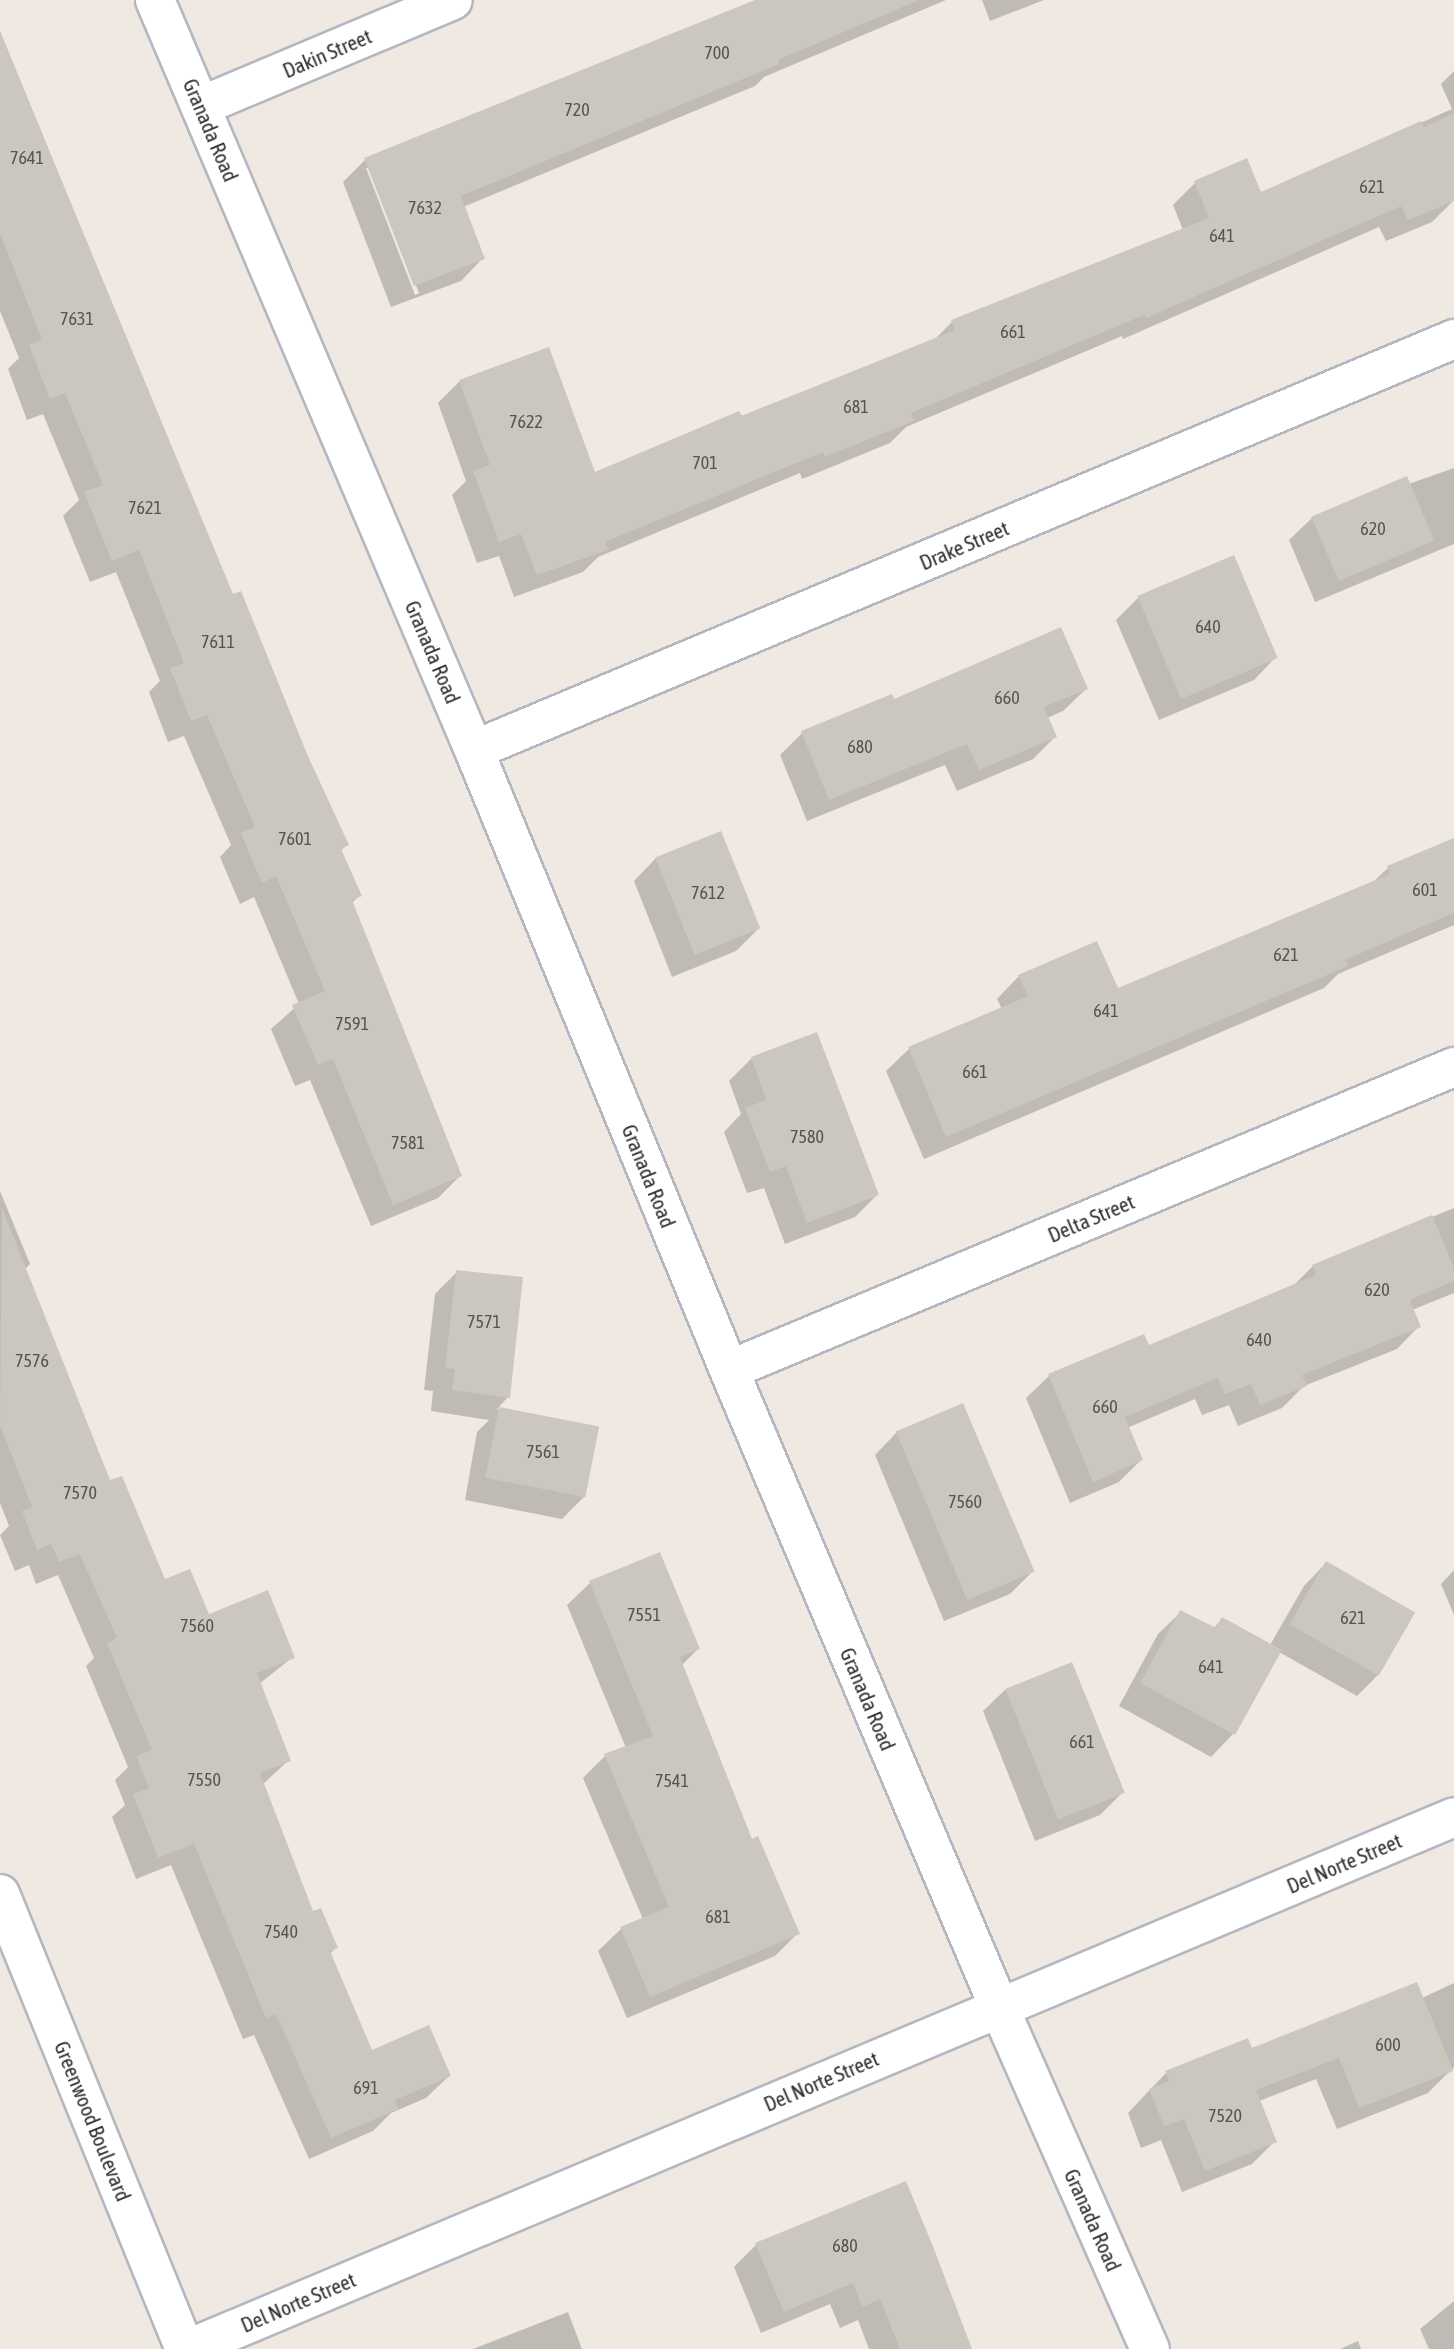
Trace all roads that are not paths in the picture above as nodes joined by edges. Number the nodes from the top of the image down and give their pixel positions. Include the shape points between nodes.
1 (155, 0) edge
2 (453, 0) edge
3 (201, 106) junction
4 (1454, 339) edge
5 (474, 750) junction
6 (1454, 1067) edge
7 (729, 1370) junction
8 (1454, 1817) edge
9 (0, 1894) edge
10 (999, 2007) junction
11 (187, 2349) edge
12 (1150, 2349) edge

1 - 3 street, Granada Road
2 - 3 street, Dakin Street
3 - 5 street, Granada Road
4 - 5 street, Drake Street
5 - 7 street, Granada Road
6 - 7 street, Delta Street
7 - 10 street, Granada Road
8 - 10 street, Del Norte Street
9 - 11 street, Greenwood Boulevard
10 - 11 street, Del Norte Street
10 - 12 street, Granada Road

